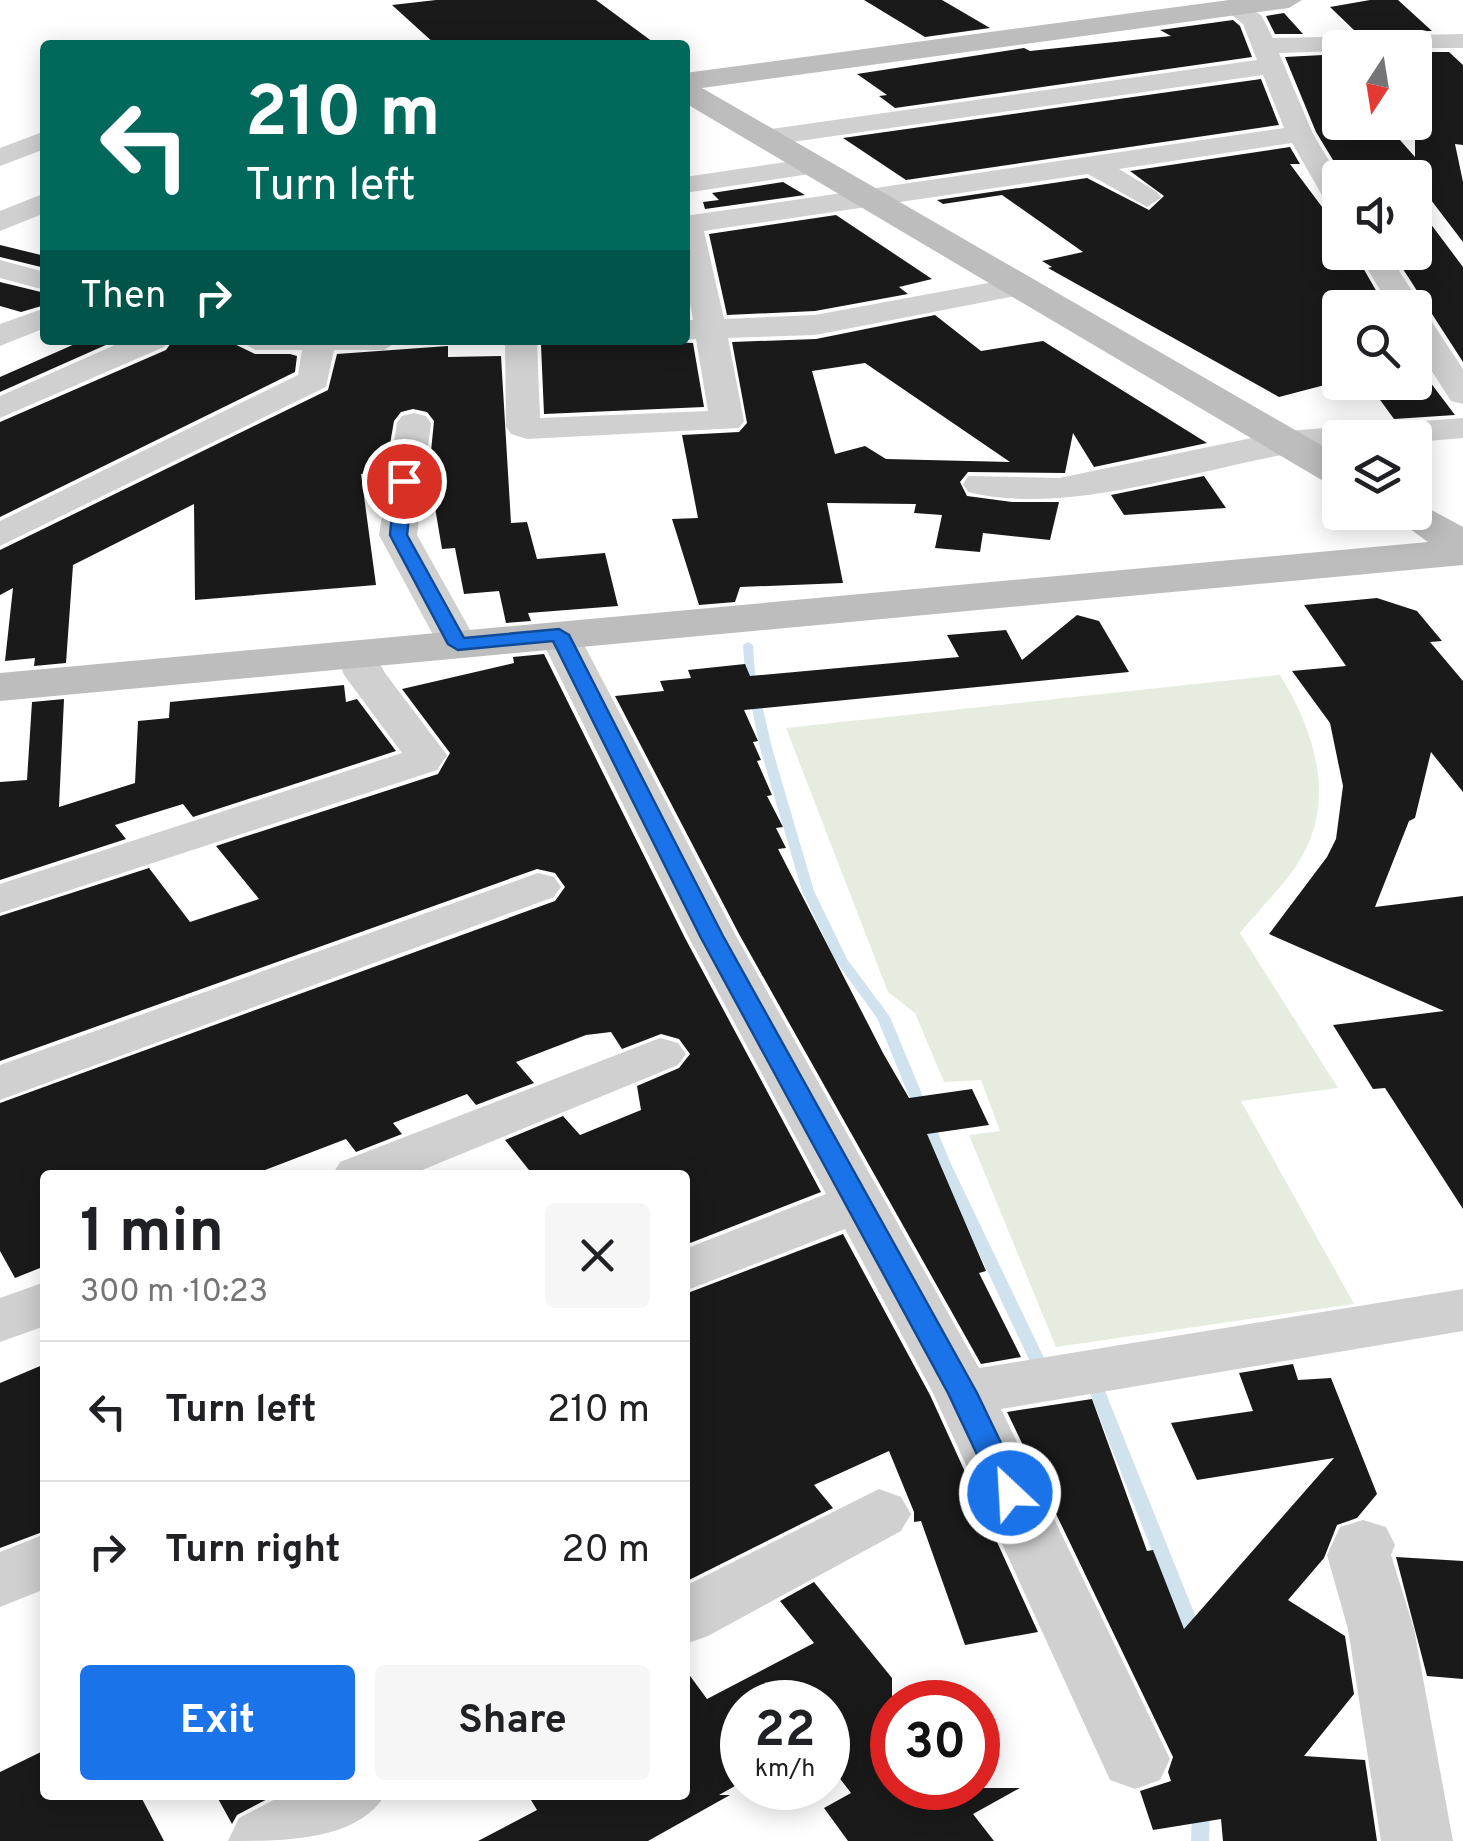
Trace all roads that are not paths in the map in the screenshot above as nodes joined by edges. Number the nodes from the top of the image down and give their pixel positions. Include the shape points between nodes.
1 (1290, 0) edge
2 (1234, 7) junction
3 (1463, 41) edge
4 (1268, 56) junction
5 (690, 81) edge
6 (690, 94) edge
7 (0, 126) edge
8 (40, 126) edge
9 (1300, 134) junction
10 (764, 138) junction
11 (40, 142) edge
12 (0, 158) edge
13 (1092, 164) junction
14 (813, 166) junction
15 (0, 168) edge
16 (1322, 172) edge
17 (40, 173) edge
18 (690, 184) edge
19 (868, 198) junction
20 (1148, 198) dead end
21 (40, 204) edge
22 (0, 222) edge
23 (690, 226) edge
24 (690, 234) edge
25 (0, 270) edge
26 (40, 279) edge
27 (1021, 286) junction
28 (40, 319) edge
29 (697, 330) edge
30 (0, 336) edge
31 (142, 345) edge
32 (319, 345) edge
33 (521, 345) edge
34 (1432, 346) edge
35 (1463, 394) edge
36 (0, 408) edge
37 (414, 423) dead end
38 (1463, 428) edge
39 (1285, 441) junction
40 (1322, 463) edge
41 (981, 484) dead end
42 (1432, 528) edge
43 (0, 535) edge
44 (1463, 548) edge
45 (559, 635) junction
46 (458, 644) junction
47 (356, 654) junction
48 (0, 687) edge
49 (538, 887) dead end
50 (0, 898) edge
51 (660, 1054) dead end
52 (0, 1084) edge
53 (371, 1170) edge
54 (857, 1203) junction
55 (690, 1269) edge
56 (40, 1304) edge
57 (1463, 1310) edge
58 (0, 1321) edge
59 (963, 1393) junction
60 (879, 1514) dead end
61 (1363, 1545) dead end
62 (40, 1562) edge
63 (0, 1580) edge
64 (690, 1614) edge
65 (1135, 1759) dead end
66 (341, 1800) edge
67 (264, 1841) edge
68 (1417, 1841) edge

1 - 2 street
2 - 4 street via 1253,20
2 - 5 street
3 - 4 street
4 - 9 street
4 - 10 street
6 - 10 street
7 - 8 street
9 - 13 street
9 - 16 street
10 - 14 street
11 - 12 street
13 - 19 street
13 - 20 street
14 - 18 street
14 - 19 street
15 - 17 street
19 - 23 street
19 - 27 street
21 - 22 street
24 - 29 street
25 - 26 street
27 - 29 street via 815,325
27 - 39 street
28 - 30 street
29 - 33 street via 724,423 528,429
31 - 36 street
32 - 43 street via 314,380
34 - 35 street
37 - 46 street via 398,535
38 - 39 street
39 - 40 street
39 - 41 street via 1059,488
42 - 44 street
44 - 45 street
45 - 46 street
45 - 54 street
46 - 47 street
47 - 48 street
47 - 50 street via 425,755 422,760
49 - 52 street
51 - 53 street
54 - 55 street
54 - 59 street
56 - 58 street
57 - 59 street
59 - 65 street
60 - 64 street
61 - 68 street
62 - 63 street
66 - 67 street

